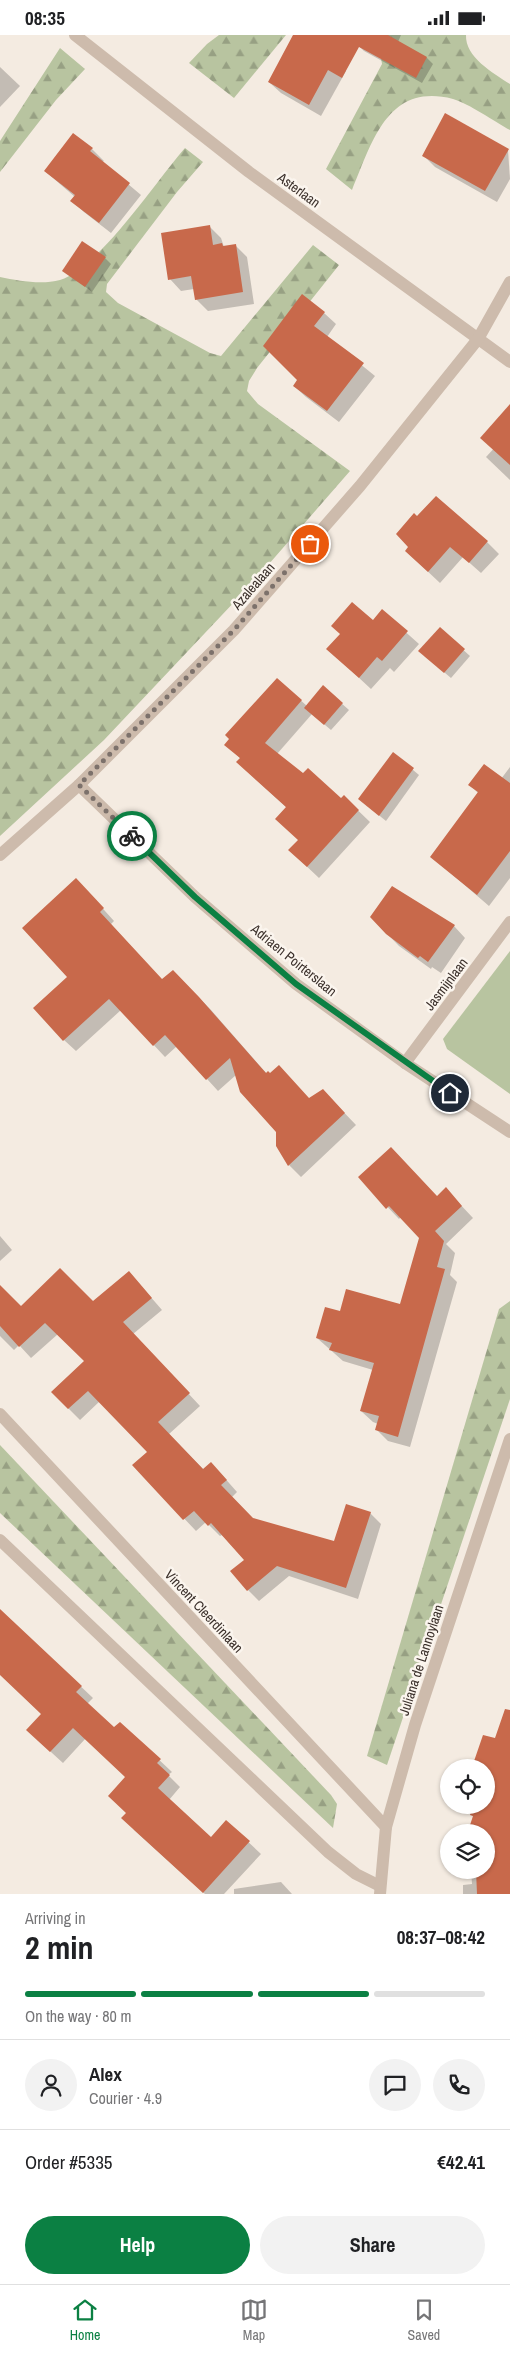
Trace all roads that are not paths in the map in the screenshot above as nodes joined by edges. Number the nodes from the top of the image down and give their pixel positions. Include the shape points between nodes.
1 (75, 35) edge
2 (510, 282) edge
3 (478, 339) junction
4 (510, 363) edge
5 (79, 785) junction
6 (0, 855) edge
7 (510, 922) edge
8 (405, 1063) junction
9 (510, 1132) edge
10 (0, 1414) edge
11 (510, 1439) edge
12 (0, 1540) edge
13 (386, 1827) junction
14 (380, 1890) edge

1 - 3 street, Asterlaan via 249,172
2 - 3 street, Azalealaan
3 - 4 street, Asterlaan
3 - 5 street, Azalealaan via 360,486 234,630
5 - 6 street, Azalealaan
5 - 8 street, Adriaen Poirterslaan via 195,897 296,984
7 - 8 street, Jasmijnlaan
8 - 9 street, Adriaen Poirterslaan
10 - 13 street, Vincent Cleerdinlaan
11 - 13 street, Juliana de Lannoylaan via 415,1725
12 - 14 street via 328,1852
13 - 14 street, Juliana de Lannoylaan

